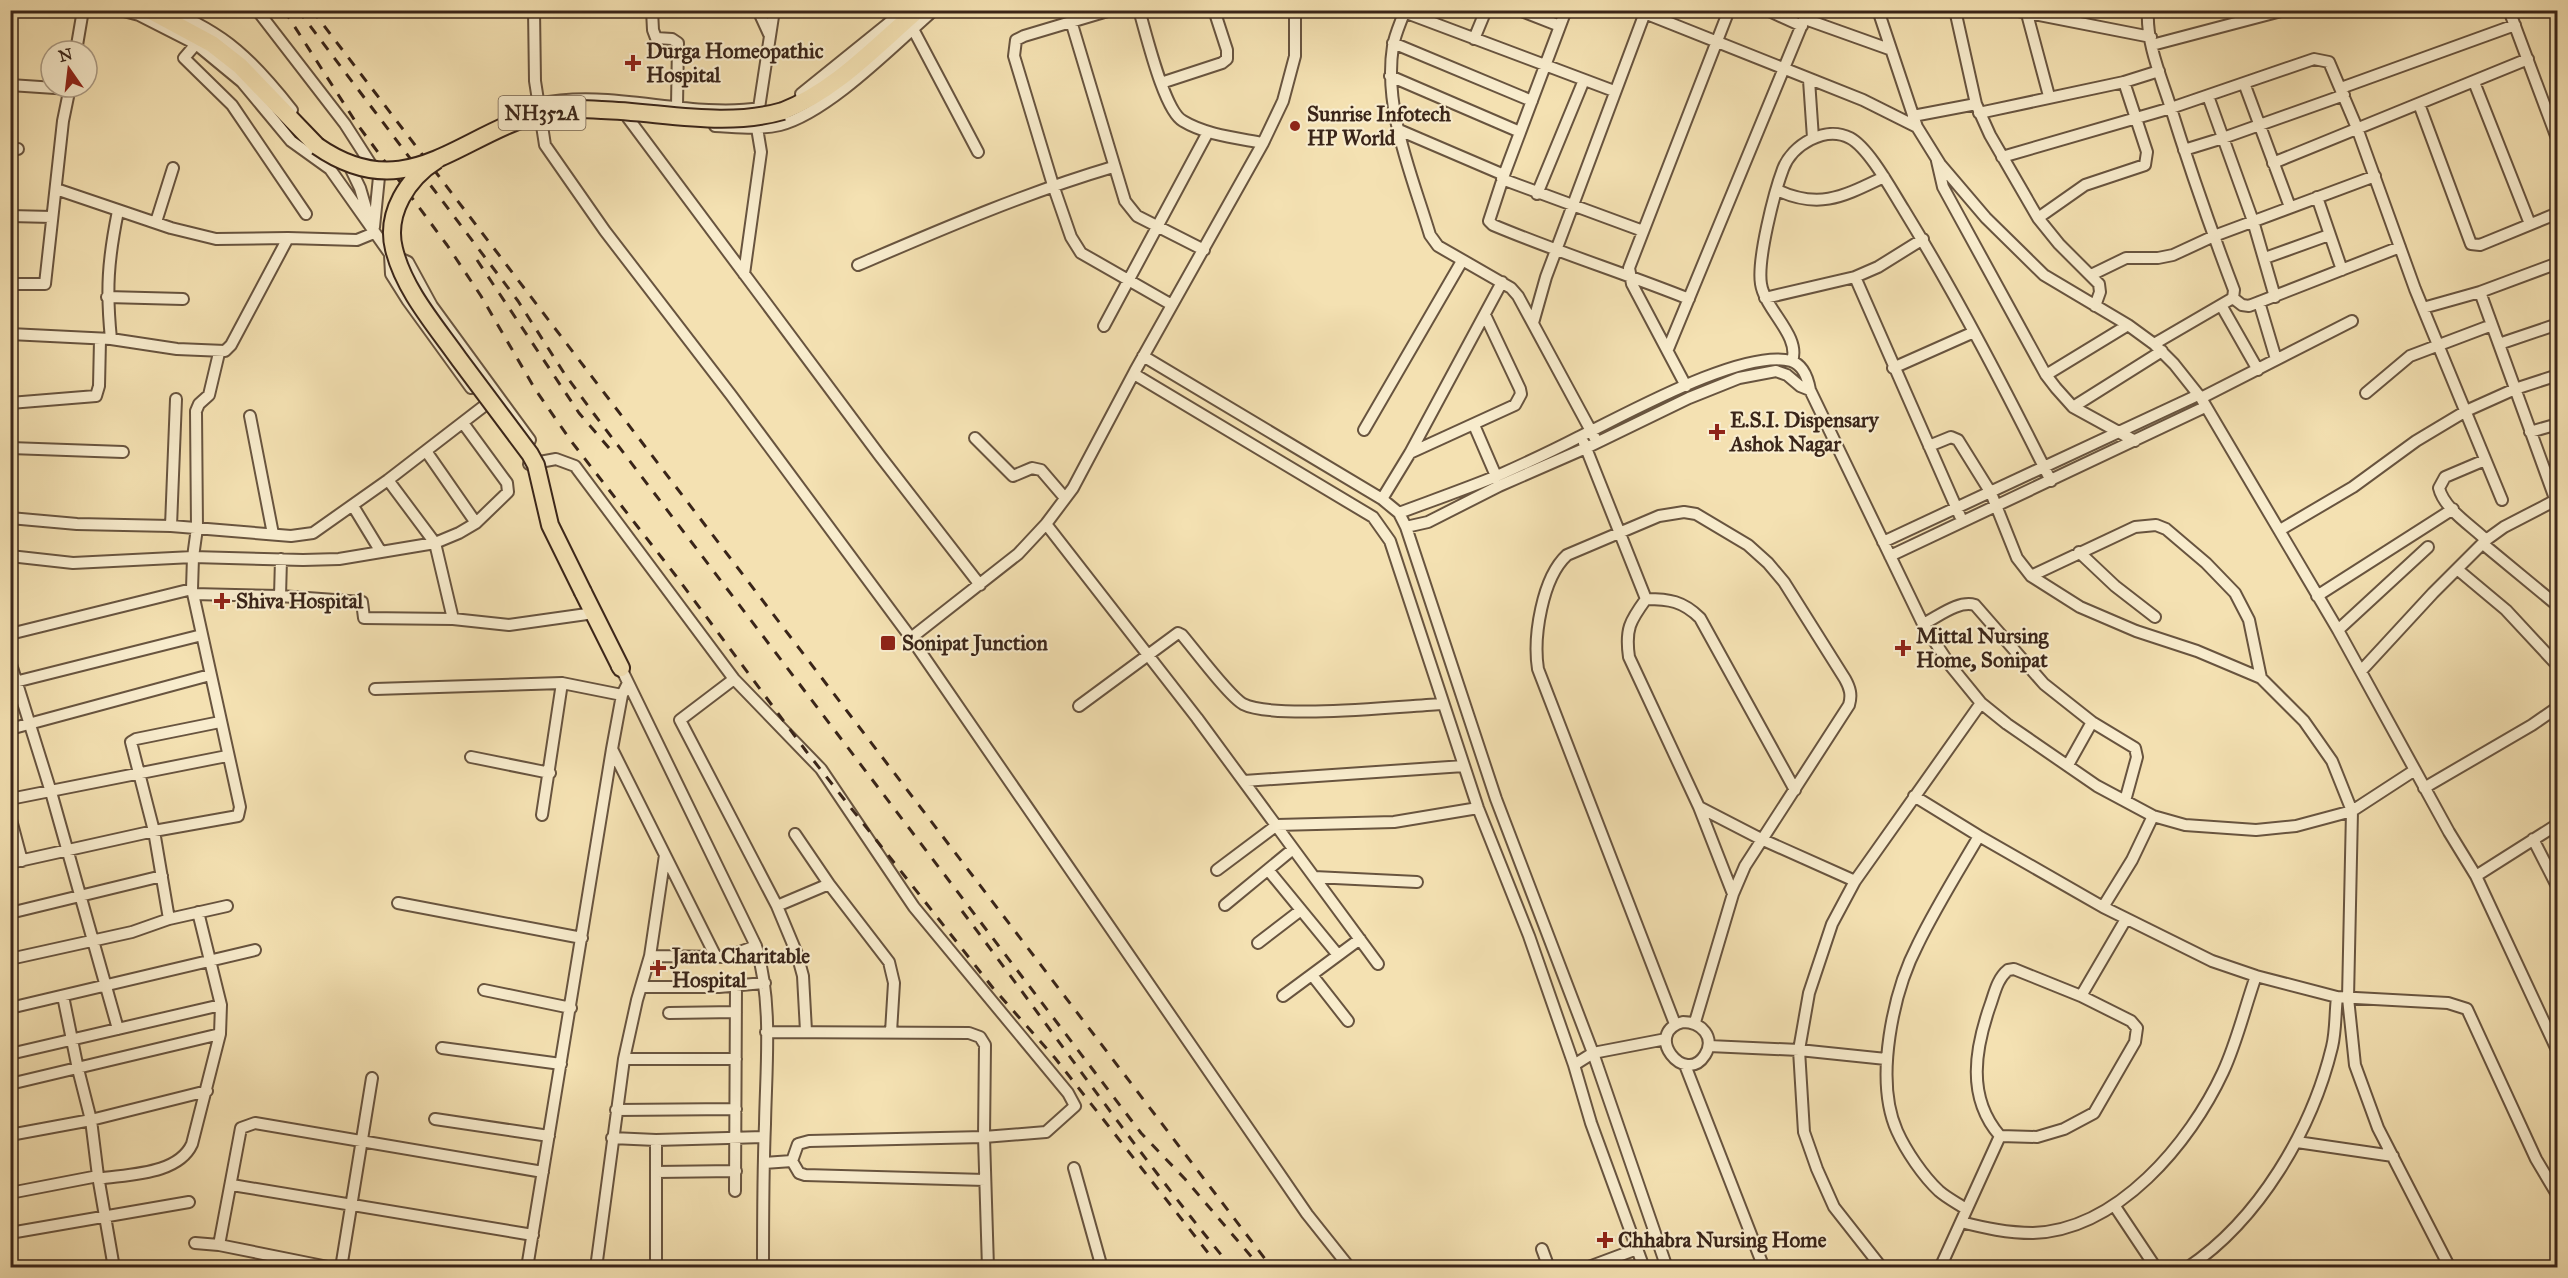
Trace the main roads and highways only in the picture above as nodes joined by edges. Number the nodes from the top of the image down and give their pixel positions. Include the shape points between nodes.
1 (149, 10) edge
2 (918, 10) edge
3 (437, 160) junction
4 (625, 676) road end

1 - 3 highway, NH352A, bridge via 212,44 240,66 308,138 339,160 386,171 411,169
2 - 3 highway, NH352A, bridge via 829,87 783,111 720,119 564,109 520,120
3 - 4 highway, bridge via 414,178 401,197 394,218 394,248 402,271 424,312 530,454 550,525

